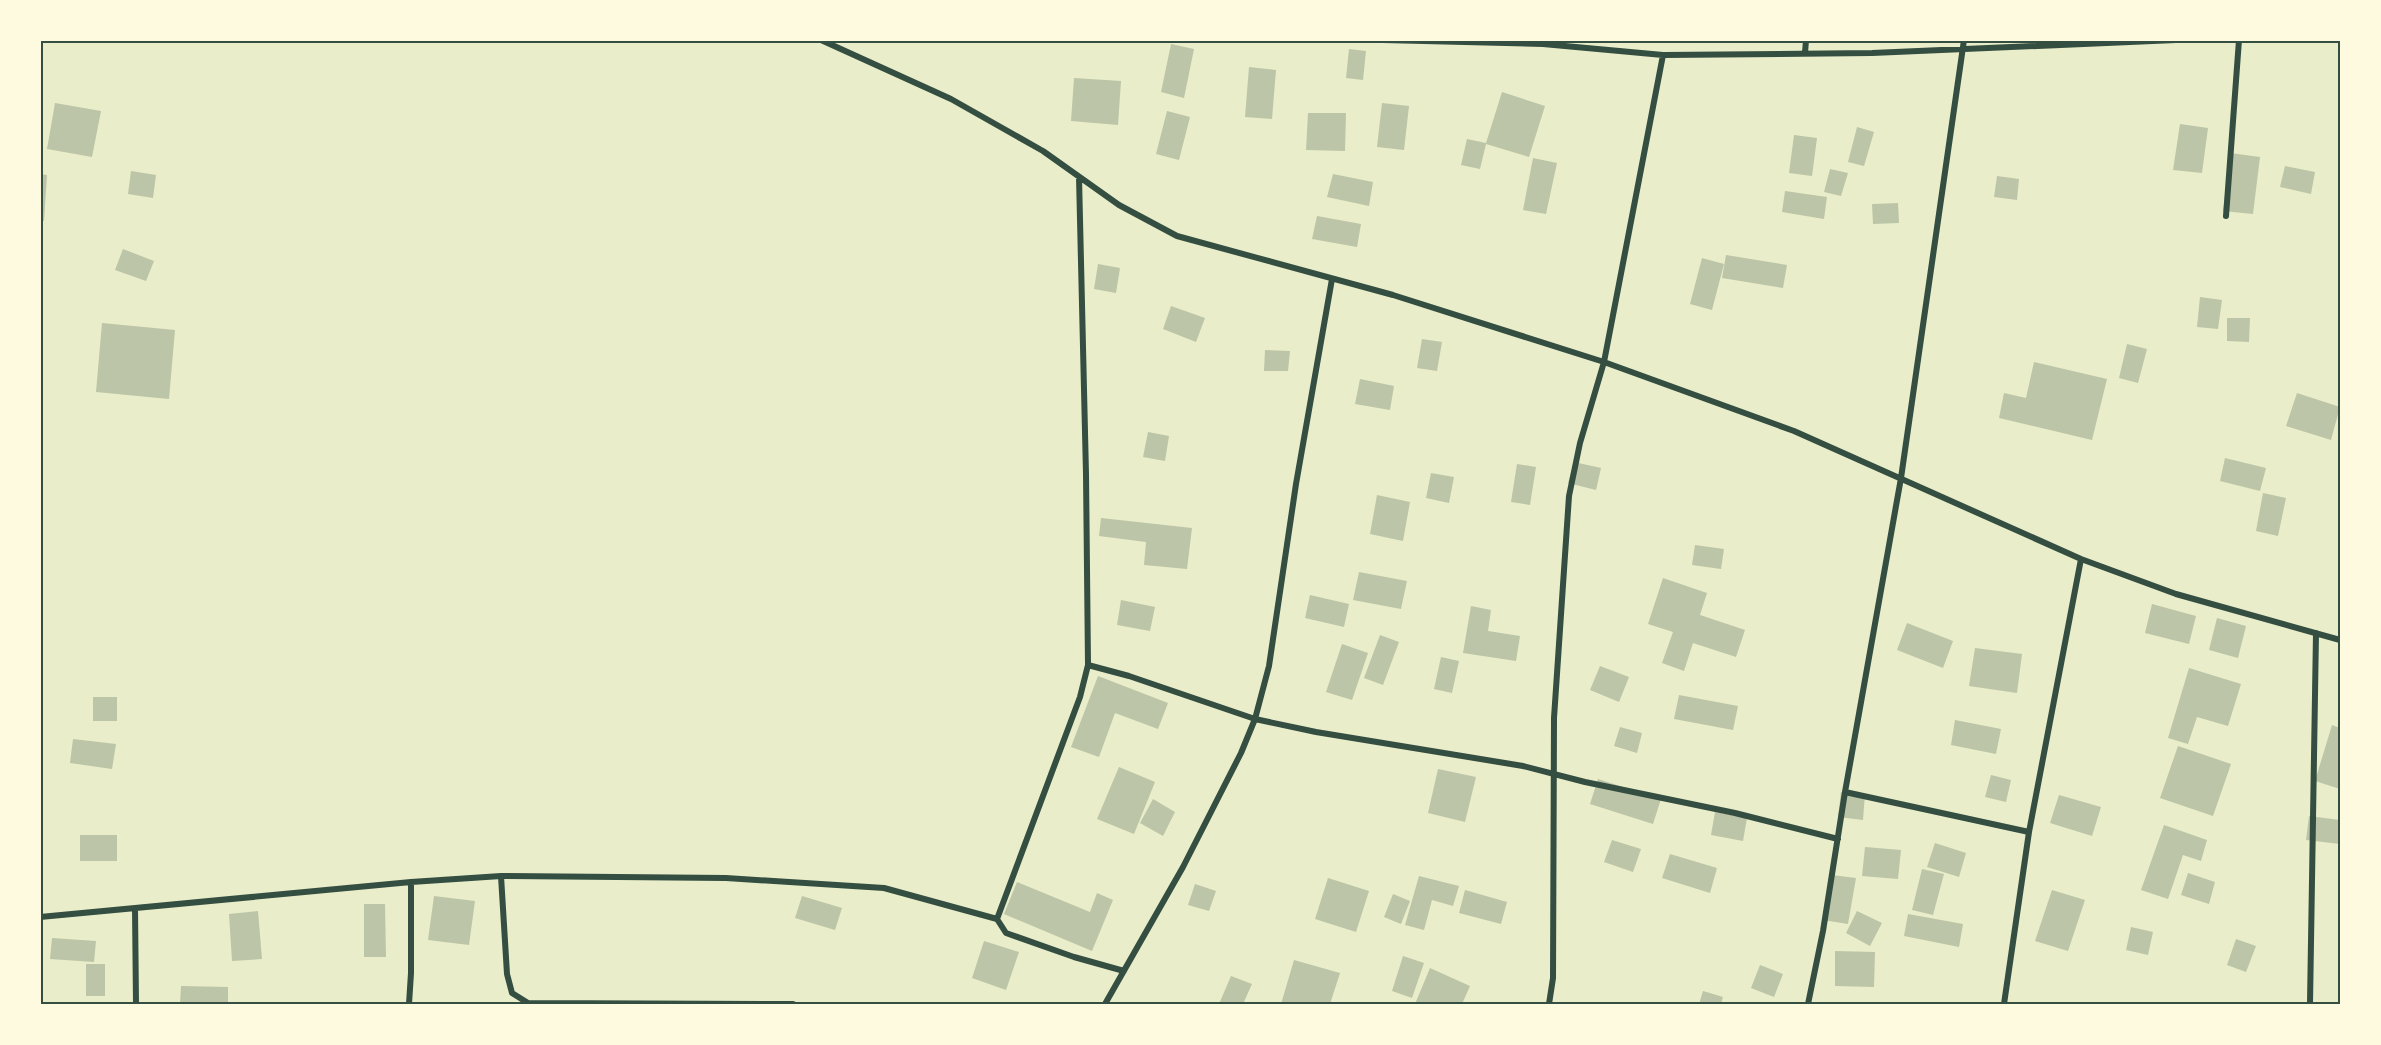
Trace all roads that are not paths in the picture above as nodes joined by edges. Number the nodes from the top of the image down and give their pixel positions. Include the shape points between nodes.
1 (820, 40) edge
2 (1383, 40) edge
3 (1806, 40) edge
4 (2176, 40) edge
5 (2239, 40) edge
6 (1528, 42) edge
7 (1964, 44) edge
8 (1805, 53) junction
9 (1664, 55) junction
10 (1079, 177) junction
11 (2226, 216) dead end
12 (1332, 279) junction
13 (1604, 362) junction
14 (1901, 478) junction
15 (2081, 559) junction
16 (2316, 633) junction
17 (2340, 640) edge
18 (1088, 665) junction
19 (1255, 719) junction
20 (1552, 774) junction
21 (1845, 792) junction
22 (2029, 832) junction
23 (1838, 839) junction
24 (501, 876) junction
25 (411, 882) junction
26 (135, 908) junction
27 (40, 917) edge
28 (998, 919) junction
29 (1124, 970) junction
30 (136, 1005) edge
31 (409, 1005) edge
32 (793, 1005) edge
33 (1105, 1005) edge
34 (1549, 1005) edge
35 (1808, 1005) edge
36 (2004, 1005) edge
37 (2310, 1005) edge

1 - 10 street via 951,99 1043,151
2 - 6 street
3 - 8 street
4 - 7 street via 2052,47
5 - 11 street
6 - 9 street
7 - 8 street
7 - 14 street
8 - 9 street
9 - 13 street
10 - 12 street via 1119,205 1177,236
10 - 18 street
12 - 13 street
12 - 19 street via 1269,666
13 - 14 street via 1794,431
13 - 20 street via 1569,496
14 - 15 street
14 - 21 street
15 - 16 street via 2176,594
15 - 22 street
16 - 17 street
16 - 37 street
18 - 19 street
18 - 28 street via 1080,697
19 - 20 street
19 - 29 street via 1188,856
20 - 23 street
20 - 34 street via 1553,978
21 - 22 street
21 - 23 street
22 - 36 street
23 - 35 street
24 - 25 street
24 - 28 street via 726,878 884,888
24 - 32 street via 507,974 512,993 528,1003
25 - 26 street
25 - 31 street
26 - 27 street
26 - 30 street
28 - 29 street via 1006,933
29 - 33 street

